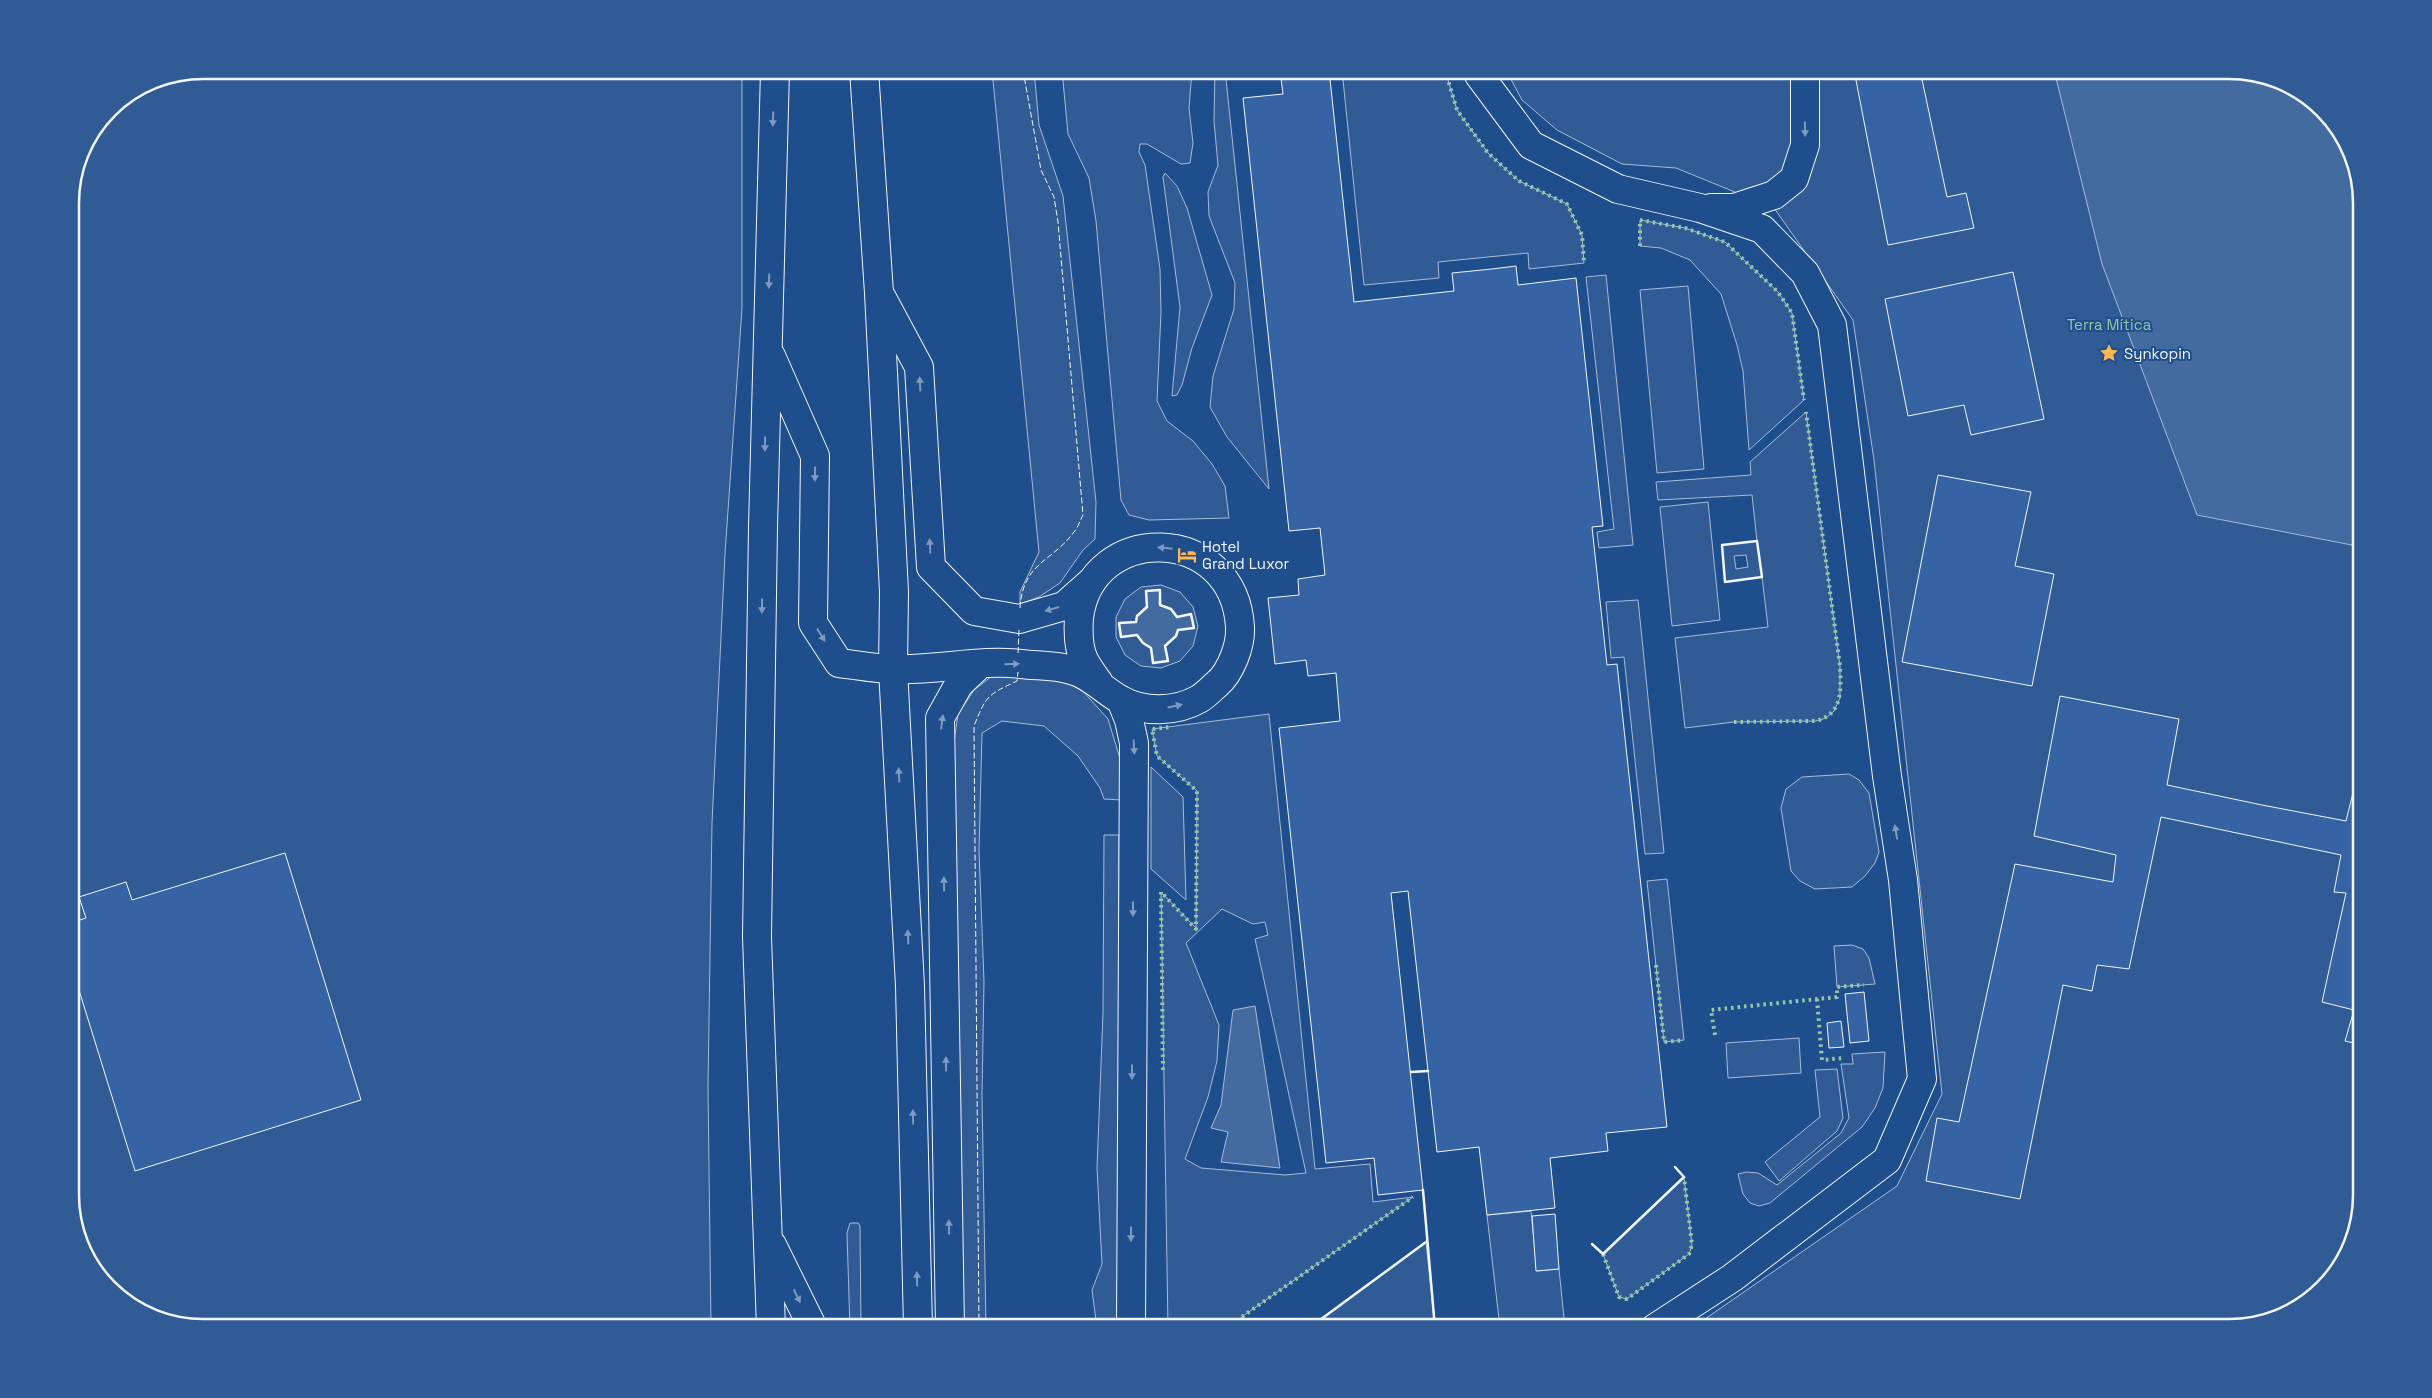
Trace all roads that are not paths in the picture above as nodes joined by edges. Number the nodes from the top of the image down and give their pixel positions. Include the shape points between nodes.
1 (775, 79) edge
2 (865, 79) edge
3 (1482, 79) edge
4 (1805, 80) dead end
5 (1700, 208) junction
6 (879, 293) junction
7 (768, 348) junction
8 (1092, 582) junction
9 (979, 665) junction
10 (893, 669) junction
11 (1099, 683) junction
12 (1120, 700) junction
13 (944, 913) junction
14 (910, 986) junction
15 (768, 1236) junction
16 (771, 1319) edge
17 (809, 1319) edge
18 (920, 1319) edge
19 (950, 1319) edge
20 (1131, 1319) edge
21 (1669, 1319) edge

1 -> 7 lane
2 - 6 lane
3 - 5 lane via 1531,145 1618,189
4 -> 5 lane via 1805,145 1794,179 1774,195 1734,208
21 -> 5 lane via 1732,1278 1887,1160 1922,1079 1903,880 1887,776 1832,325 1805,273 1762,229
8 -> 6 lane via 1064,606 1019,619 974,611 931,567 919,367
6 - 10 lane via 894,592
7 -> 10 lane via 816,456 813,623 839,664
7 -> 15 lane via 757,937
8 - 11 lane via 1081,606 1077,633 1084,660
12 -> 8 lane via 1147,709 1174,708 1200,698 1221,680 1235,657 1240,630 1237,604 1226,581 1207,562 1184,550 1158,546 1132,551 1110,563
9 - 10 lane
9 -> 11 lane via 1018,664 1072,670
13 -> 9 lane via 940,718 959,684
14 -> 10 lane
11 - 12 lane
12 -> 20 lane via 1134,743
13 - 14 lane
19 -> 13 lane
18 -> 14 lane
15 - 16 lane
15 -> 17 lane

